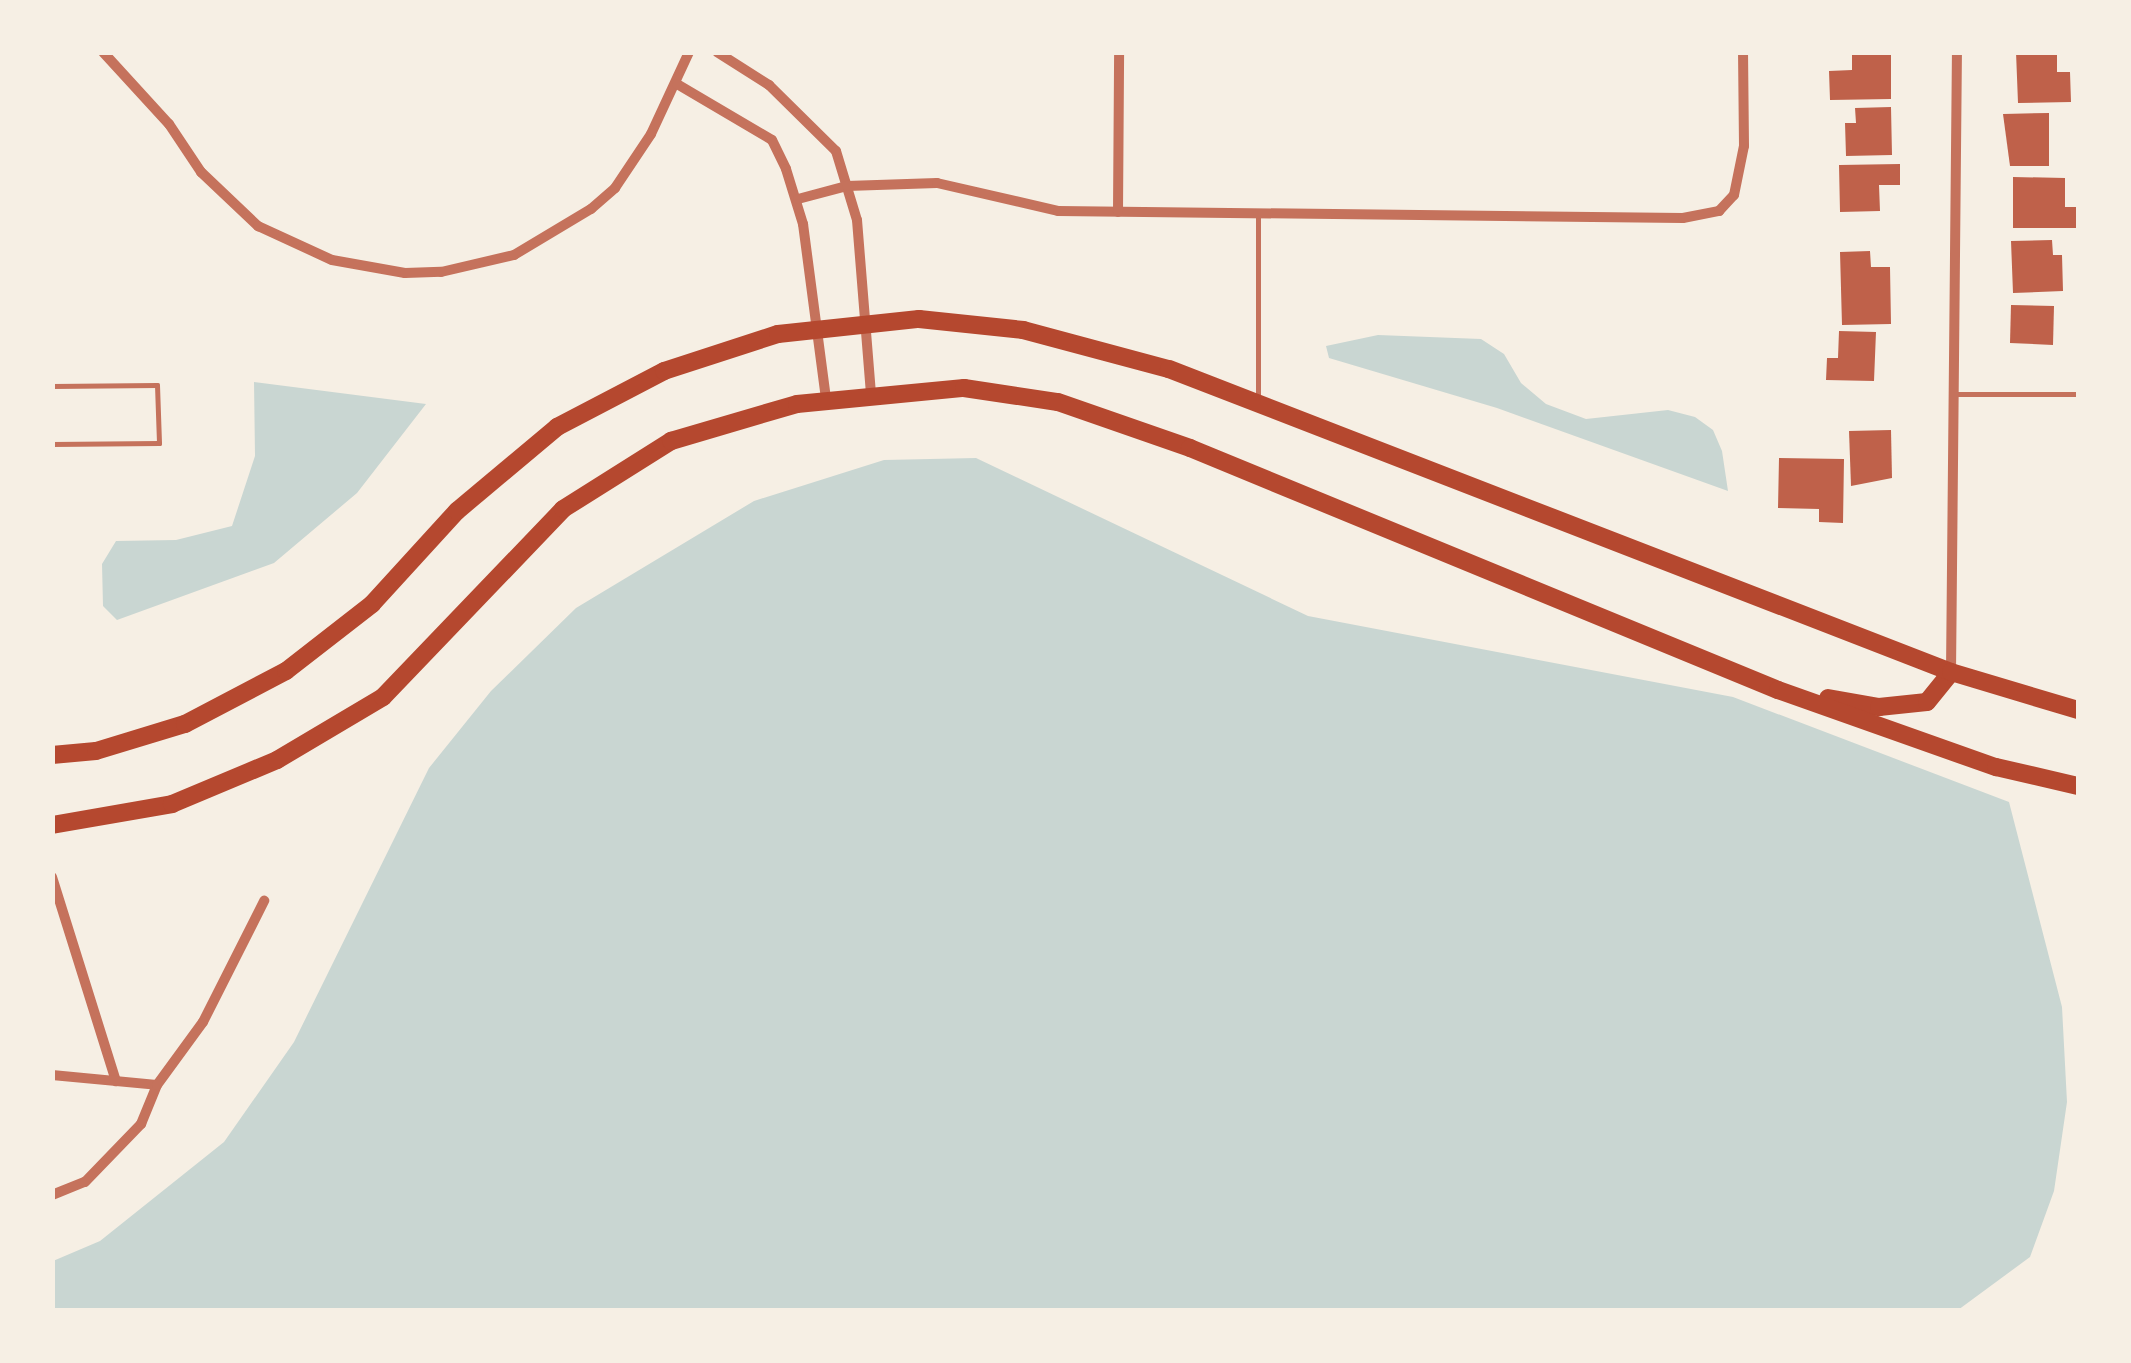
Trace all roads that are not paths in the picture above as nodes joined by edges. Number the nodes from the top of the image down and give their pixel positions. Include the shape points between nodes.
1 (103, 52) edge
2 (689, 52) edge
3 (717, 52) edge
4 (1118, 52) edge
5 (1743, 52) edge
6 (1957, 52) edge
7 (677, 84) junction
8 (847, 186) junction
9 (798, 199) junction
10 (1118, 212) junction
11 (1258, 213) junction
12 (866, 325) junction
13 (818, 330) junction
14 (52, 386) edge
15 (871, 394) junction
16 (1958, 394) junction
17 (2078, 394) edge
18 (826, 400) junction
19 (1258, 403) junction
20 (52, 444) edge
21 (1952, 672) junction
22 (1778, 690) junction
23 (2078, 710) edge
24 (52, 754) edge
25 (2078, 786) edge
26 (52, 825) edge
27 (52, 877) edge
28 (264, 901) dead end
29 (52, 1074) edge
30 (116, 1081) junction
31 (157, 1085) junction
32 (52, 1195) edge

1 - 7 street via 169,124 201,172 258,226 314,254 405,273 478,266 568,227 615,188
2 - 7 street
3 - 8 street via 769,85 836,151
4 - 10 street
5 - 11 street via 1744,146 1734,195 1718,210 1684,218
6 - 16 street
7 - 9 street via 772,140
8 - 9 street
8 - 10 street via 937,183 1019,205
8 - 12 street via 857,220
9 - 13 street
10 - 11 street
11 - 19 lane
12 - 13 main road
12 - 15 street
12 - 19 main road via 919,319 1023,330 1169,369
13 - 18 street
13 - 24 main road via 778,334 664,371 557,428 457,510 372,604 286,671 184,724 96,752
14 - 20 lane via 157,385 159,442
15 - 18 main road
15 - 22 main road via 964,388 1058,402 1190,448
16 - 17 lane
16 - 21 street
18 - 26 main road via 671,440 562,509 383,697 278,760 172,804
19 - 21 main road
21 - 22 main road via 1927,702 1879,707
21 - 23 main road
22 - 25 main road via 1996,767
27 - 30 street
28 - 31 street via 203,1022
29 - 30 street
30 - 31 street
31 - 32 street via 141,1124 116,1153 84,1182

